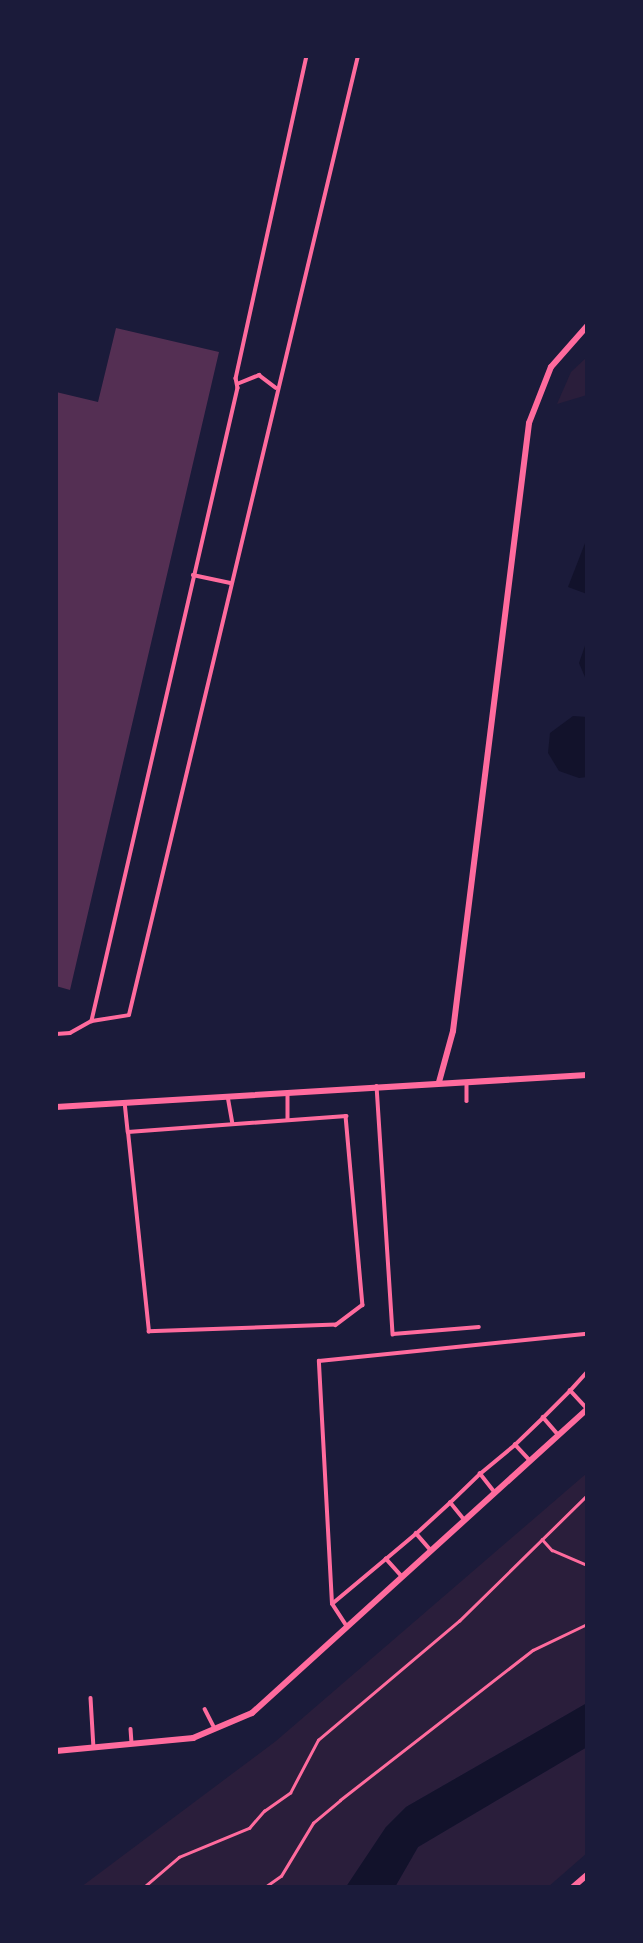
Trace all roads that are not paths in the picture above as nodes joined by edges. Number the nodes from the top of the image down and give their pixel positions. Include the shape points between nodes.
1 (307, 56) edge
2 (358, 56) edge
3 (587, 326) edge
4 (237, 384) junction
5 (277, 389) junction
6 (193, 575) junction
7 (230, 583) junction
8 (92, 1021) junction
9 (56, 1034) edge
10 (587, 1075) edge
11 (467, 1081) junction
12 (439, 1082) junction
13 (377, 1086) junction
14 (288, 1092) junction
15 (228, 1096) junction
16 (467, 1100) dead end
17 (125, 1102) junction
18 (56, 1107) edge
19 (288, 1121) junction
20 (233, 1124) junction
21 (128, 1132) junction
22 (479, 1326) dead end
23 (587, 1334) edge
24 (587, 1372) edge
25 (570, 1391) junction
26 (587, 1409) edge
27 (542, 1418) junction
28 (558, 1436) junction
29 (515, 1445) junction
30 (530, 1461) junction
31 (480, 1474) junction
32 (495, 1493) junction
33 (450, 1503) junction
34 (465, 1520) junction
35 (416, 1534) junction
36 (431, 1551) junction
37 (386, 1559) junction
38 (402, 1577) junction
39 (332, 1604) junction
40 (347, 1627) junction
41 (91, 1698) dead end
42 (205, 1709) dead end
43 (131, 1729) dead end
44 (215, 1729) junction
45 (132, 1744) junction
46 (94, 1748) junction
47 (56, 1751) edge
48 (587, 1875) edge
49 (573, 1887) edge

1 - 4 lane
2 - 5 lane
3 - 12 street via 551,367 529,422 453,1031
4 - 5 lane via 259,375
4 - 6 lane
5 - 7 lane
6 - 7 lane
6 - 8 lane
7 - 8 lane via 129,1015
8 - 9 lane
10 - 11 street
11 - 12 street
11 - 16 lane
12 - 13 street
13 - 14 street
13 - 22 lane via 393,1334
14 - 15 street
14 - 19 lane
15 - 17 street
15 - 20 lane
17 - 18 street
17 - 21 lane
19 - 20 lane
19 - 21 lane via 346,1116 363,1306 336,1325 149,1332
20 - 21 lane
23 - 39 lane via 320,1361
24 - 25 lane
25 - 26 lane
25 - 27 lane
26 - 28 street
27 - 28 lane
27 - 29 lane
28 - 30 street
29 - 30 lane
29 - 31 lane
30 - 32 street
31 - 32 lane
31 - 33 lane
32 - 34 street
33 - 34 lane
33 - 35 lane
34 - 36 street
35 - 36 lane
35 - 37 lane
36 - 38 street
37 - 38 lane
37 - 39 lane
38 - 40 street
39 - 40 lane
40 - 44 street via 252,1713
41 - 46 lane
42 - 44 lane
43 - 45 lane
44 - 45 street via 193,1738
45 - 46 street
46 - 47 street
48 - 49 street

